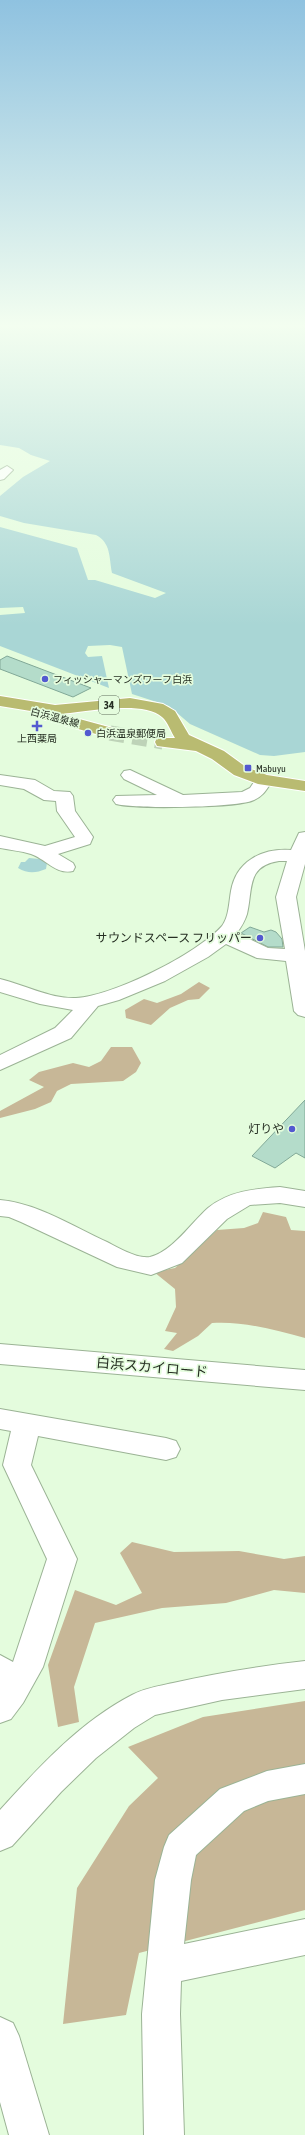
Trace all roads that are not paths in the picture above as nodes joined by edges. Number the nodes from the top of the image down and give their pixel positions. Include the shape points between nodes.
1 (0, 701) edge
2 (110, 732) tunnel mouth
3 (163, 742) tunnel mouth
4 (201, 746) junction
5 (130, 775) dead end
6 (0, 780) edge
7 (264, 780) junction
8 (305, 786) edge
9 (122, 800) dead end
10 (180, 801) junction
11 (305, 837) edge
12 (0, 842) edge
13 (42, 853) junction
14 (298, 856) junction
15 (66, 867) dead end
16 (224, 935) junction
17 (296, 955) junction
18 (0, 985) edge
19 (88, 1003) junction
20 (305, 1011) edge
21 (0, 1063) edge
22 (305, 1199) edge
23 (0, 1208) edge
24 (0, 1354) edge
25 (305, 1380) edge
26 (14, 1421) edge
27 (166, 1448) dead end
28 (305, 1675) edge
29 (4, 1690) edge
30 (305, 1779) edge
31 (0, 1836) edge
32 (305, 1937) edge
33 (164, 1966) junction
34 (0, 2036) edge
35 (29, 2135) edge
36 (164, 2135) edge

1 - 2 main road, 白浜温泉線 / 34
1 - 4 main road, 白浜温泉線 / 34 via 55,710 130,703 148,705 165,710 173,719 182,738
3 - 4 main road, 白浜温泉線 / 34
4 - 7 main road, 白浜温泉線 / 34 via 240,771
5 - 10 street
6 - 13 street via 29,784 50,796 64,796 66,811 84,840
7 - 8 main road, 白浜温泉線 / 34
7 - 10 street via 256,792 247,797
9 - 10 street
11 - 14 street
12 - 13 street
13 - 15 street
14 - 16 street via 265,857 251,867 241,886 238,912 230,929
14 - 17 street via 286,897
16 - 17 street via 264,954
16 - 19 street via 185,962 151,980 114,996
17 - 20 street
18 - 19 street via 60,1002
19 - 21 street via 87,1008 63,1033
22 - 23 street via 280,1195 245,1198 218,1212 173,1257 151,1266 126,1261 30,1216 12,1209
24 - 25 street, 白浜スカイロード
26 - 27 street
26 - 29 street via 17,1466 62,1559 27,1667
28 - 31 street via 247,1681 185,1693 145,1705 92,1739 46,1784
30 - 33 street via 267,1786 232,1800 181,1847 173,1880
32 - 33 street
33 - 36 street via 161,2014
34 - 35 street

